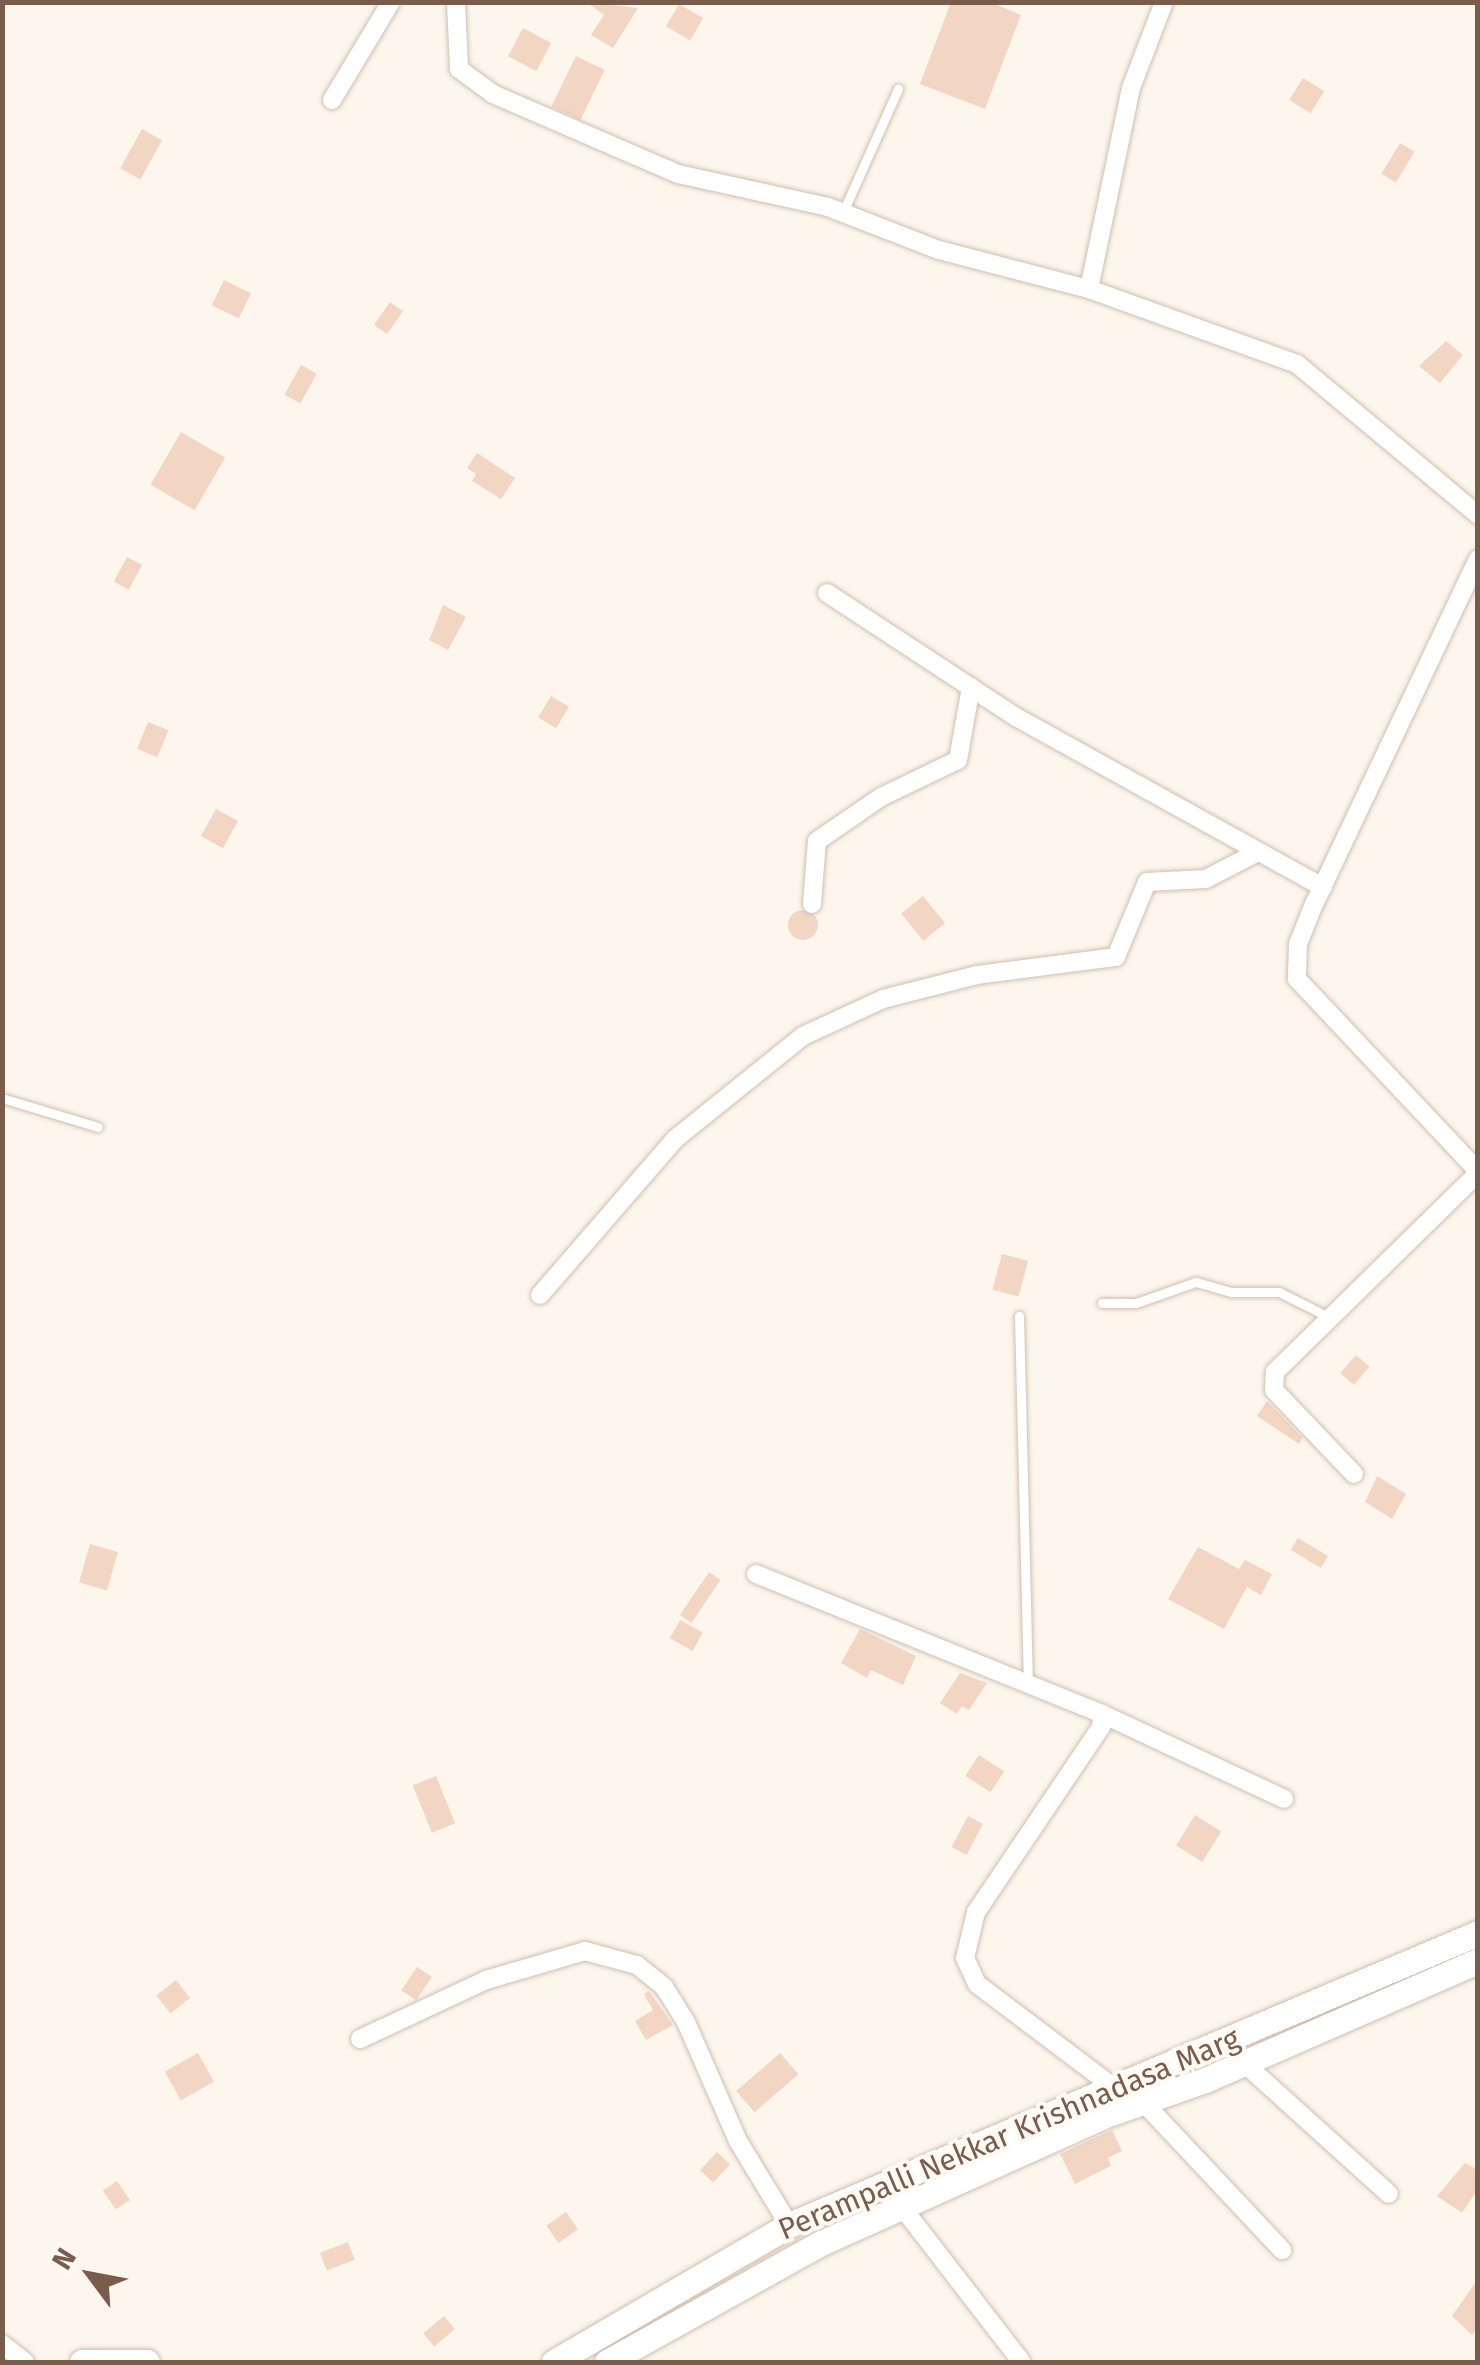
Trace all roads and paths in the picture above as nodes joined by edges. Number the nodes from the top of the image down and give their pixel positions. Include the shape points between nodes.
1 (390, 2) edge
2 (456, 2) edge
3 (1164, 2) edge
4 (898, 89) dead end
5 (332, 100) dead end
6 (843, 212) junction
7 (1089, 290) junction
8 (1478, 515) edge
9 (1478, 559) edge
10 (827, 593) dead end
11 (971, 688) junction
12 (1258, 852) junction
13 (1323, 887) junction
14 (812, 904) dead end
15 (2, 1098) edge
16 (98, 1127) dead end
17 (1478, 1172) edge
18 (540, 1295) dead end
19 (1102, 1303) dead end
20 (1020, 1316) dead end
21 (1331, 1318) junction
22 (1354, 1474) dead end
23 (756, 1574) dead end
24 (1028, 1683) junction
25 (1102, 1714) junction
26 (1284, 1799) dead end
27 (1478, 1933) edge
28 (1478, 1961) edge
29 (360, 2039) dead end
30 (1244, 2063) junction
31 (1113, 2088) junction
32 (1144, 2102) junction
33 (1389, 2194) dead end
34 (902, 2207) junction
35 (789, 2225) junction
36 (1282, 2250) dead end
37 (2, 2344) edge
38 (1021, 2361) edge
39 (25, 2362) edge
40 (82, 2362) edge
41 (147, 2362) edge
42 (554, 2362) edge
43 (607, 2362) edge

1 - 5 street
2 - 6 street via 459,69 493,94 678,174
3 - 7 street via 1130,88
4 - 6 lane
6 - 7 street via 939,250
7 - 8 street via 1297,364
9 - 13 street
10 - 11 street
11 - 12 street
11 - 14 street via 958,760 881,797 817,841
12 - 13 street
12 - 18 street via 1206,880 1147,882 1116,956 976,975 883,999 803,1036 675,1139
13 - 17 street via 1298,944 1297,979
15 - 16 lane
17 - 21 street
19 - 21 lane via 1136,1303 1196,1282 1232,1292 1279,1292
20 - 24 lane
21 - 22 street via 1272,1382
23 - 24 street
24 - 25 street
25 - 26 street
25 - 31 street via 1082,1757 976,1912 965,1958 977,1984
27 - 31 main road, Perampalli Nekkar Krishnadasa Marg
28 - 30 main road
29 - 35 street via 486,1980 584,1952 637,1965 664,1987 686,2022 738,2141
30 - 32 main road
30 - 33 street
31 - 35 main road, Perampalli Nekkar Krishnadasa Marg
32 - 34 main road
32 - 36 street
34 - 38 street
34 - 43 main road via 700,2305
35 - 42 main road, Perampalli Nekkar Krishnadasa Marg
37 - 39 street
40 - 41 main road

